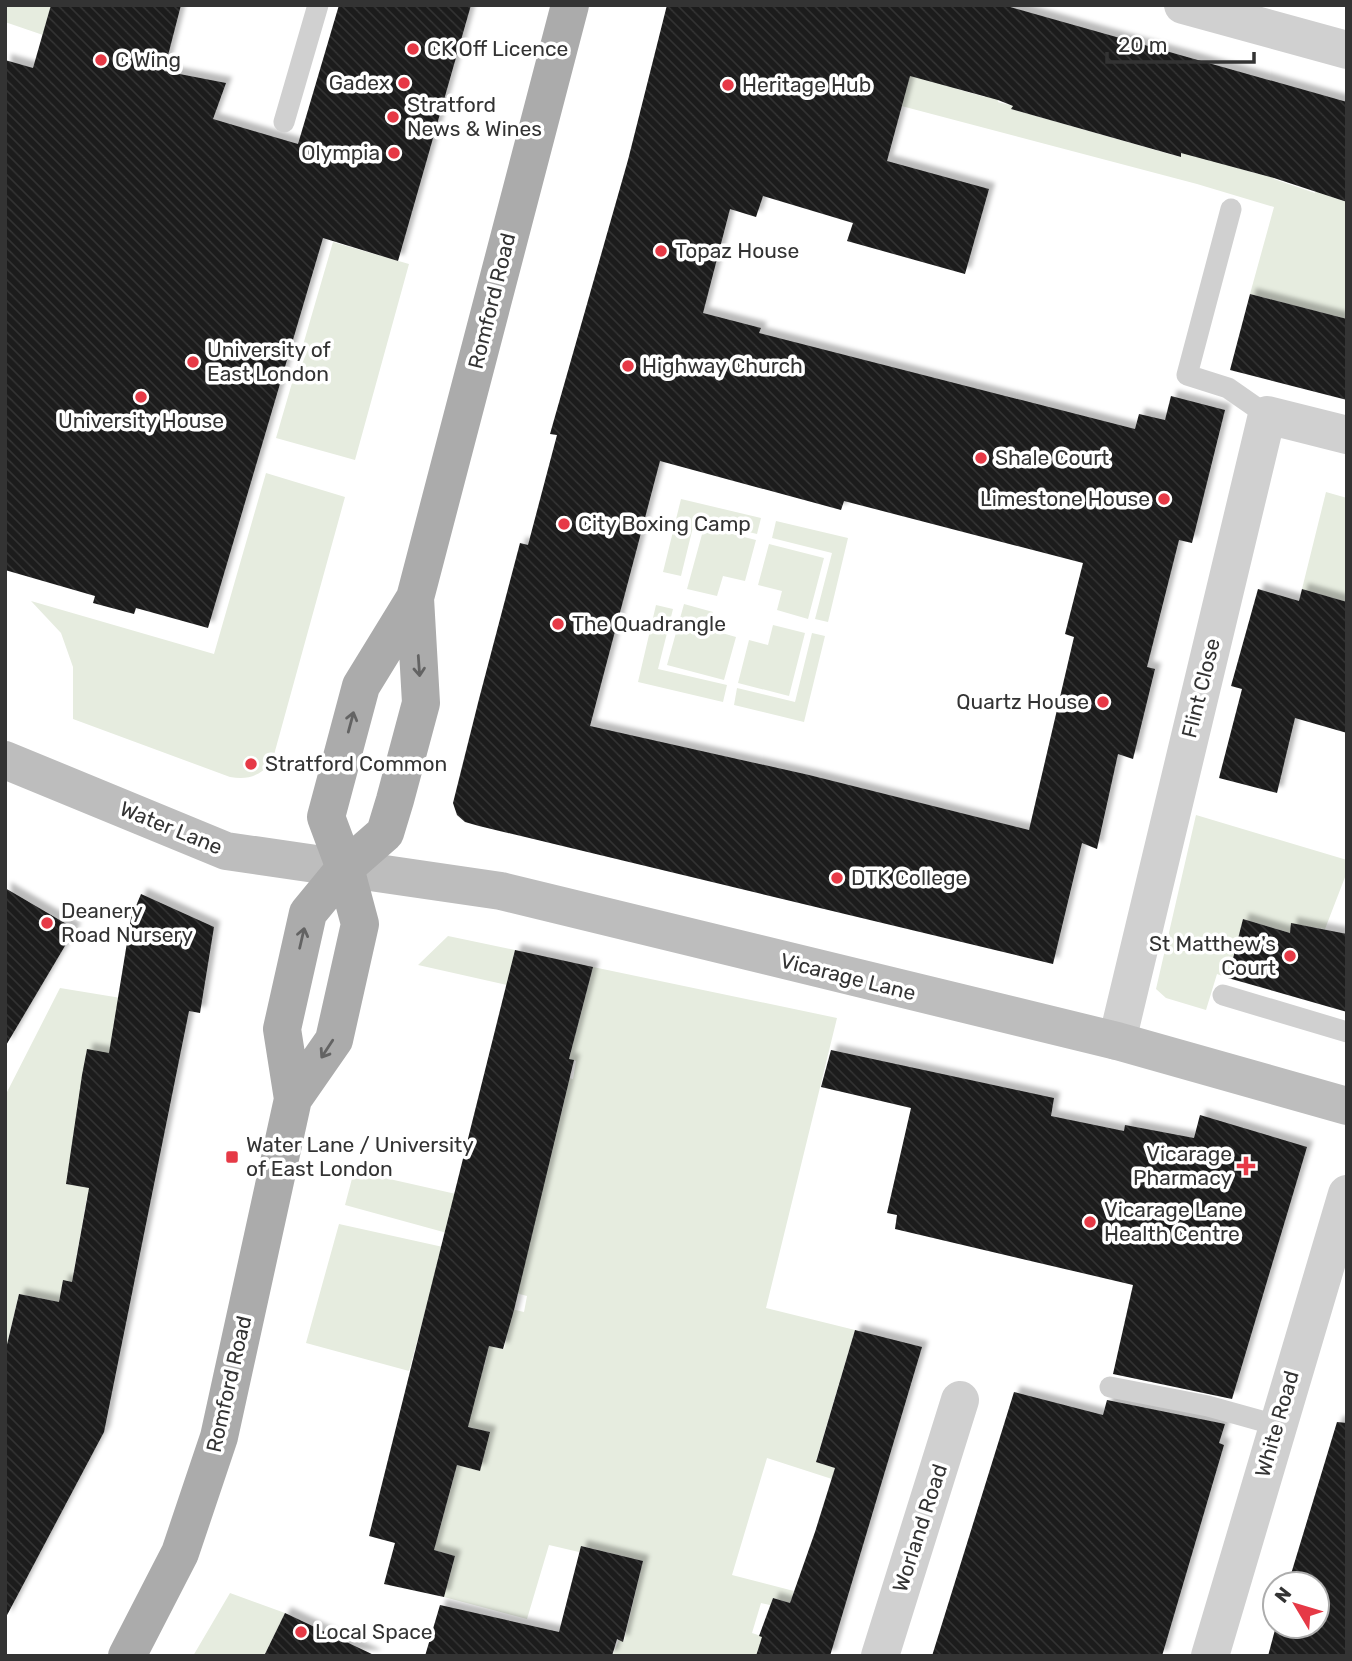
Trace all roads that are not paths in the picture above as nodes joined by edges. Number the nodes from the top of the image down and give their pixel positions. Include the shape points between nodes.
1 (318, 5) edge
2 (570, 5) edge
3 (1183, 5) edge
4 (1263, 15) edge
5 (1347, 50) edge
6 (284, 122) dead end
7 (1231, 209) dead end
8 (1267, 415) junction
9 (1347, 435) edge
10 (415, 598) junction
11 (5, 760) edge
12 (345, 868) junction
13 (1223, 995) dead end
14 (1347, 1032) edge
15 (1117, 1041) junction
16 (293, 1100) junction
17 (1347, 1106) edge
18 (1347, 1194) edge
19 (1110, 1387) dead end
20 (960, 1400) dead end
21 (1276, 1425) junction
22 (127, 1656) edge
23 (880, 1656) edge
24 (1210, 1656) edge

1 - 6 lane
2 - 10 main road, Romford Road
3 - 4 street
4 - 5 street
7 - 8 lane via 1187,375 1228,388
8 - 9 street
8 - 15 street, Flint Close
12 -> 10 main road, Romford Road via 326,817 331,796 361,686
10 -> 12 main road, Romford Road via 421,703 386,834
11 - 12 main road, Water Lane via 226,851
12 - 15 main road, Vicarage Lane via 501,891
16 -> 12 main road, Romford Road via 282,1029 295,968 308,913
12 -> 16 main road, Romford Road via 360,924 334,1040
13 - 14 lane
15 - 17 main road, Vicarage Lane
16 - 22 main road, Romford Road via 219,1437 180,1553
18 - 21 street, White Road
19 - 21 lane
20 - 23 street, Worland Road
21 - 24 street, White Road

